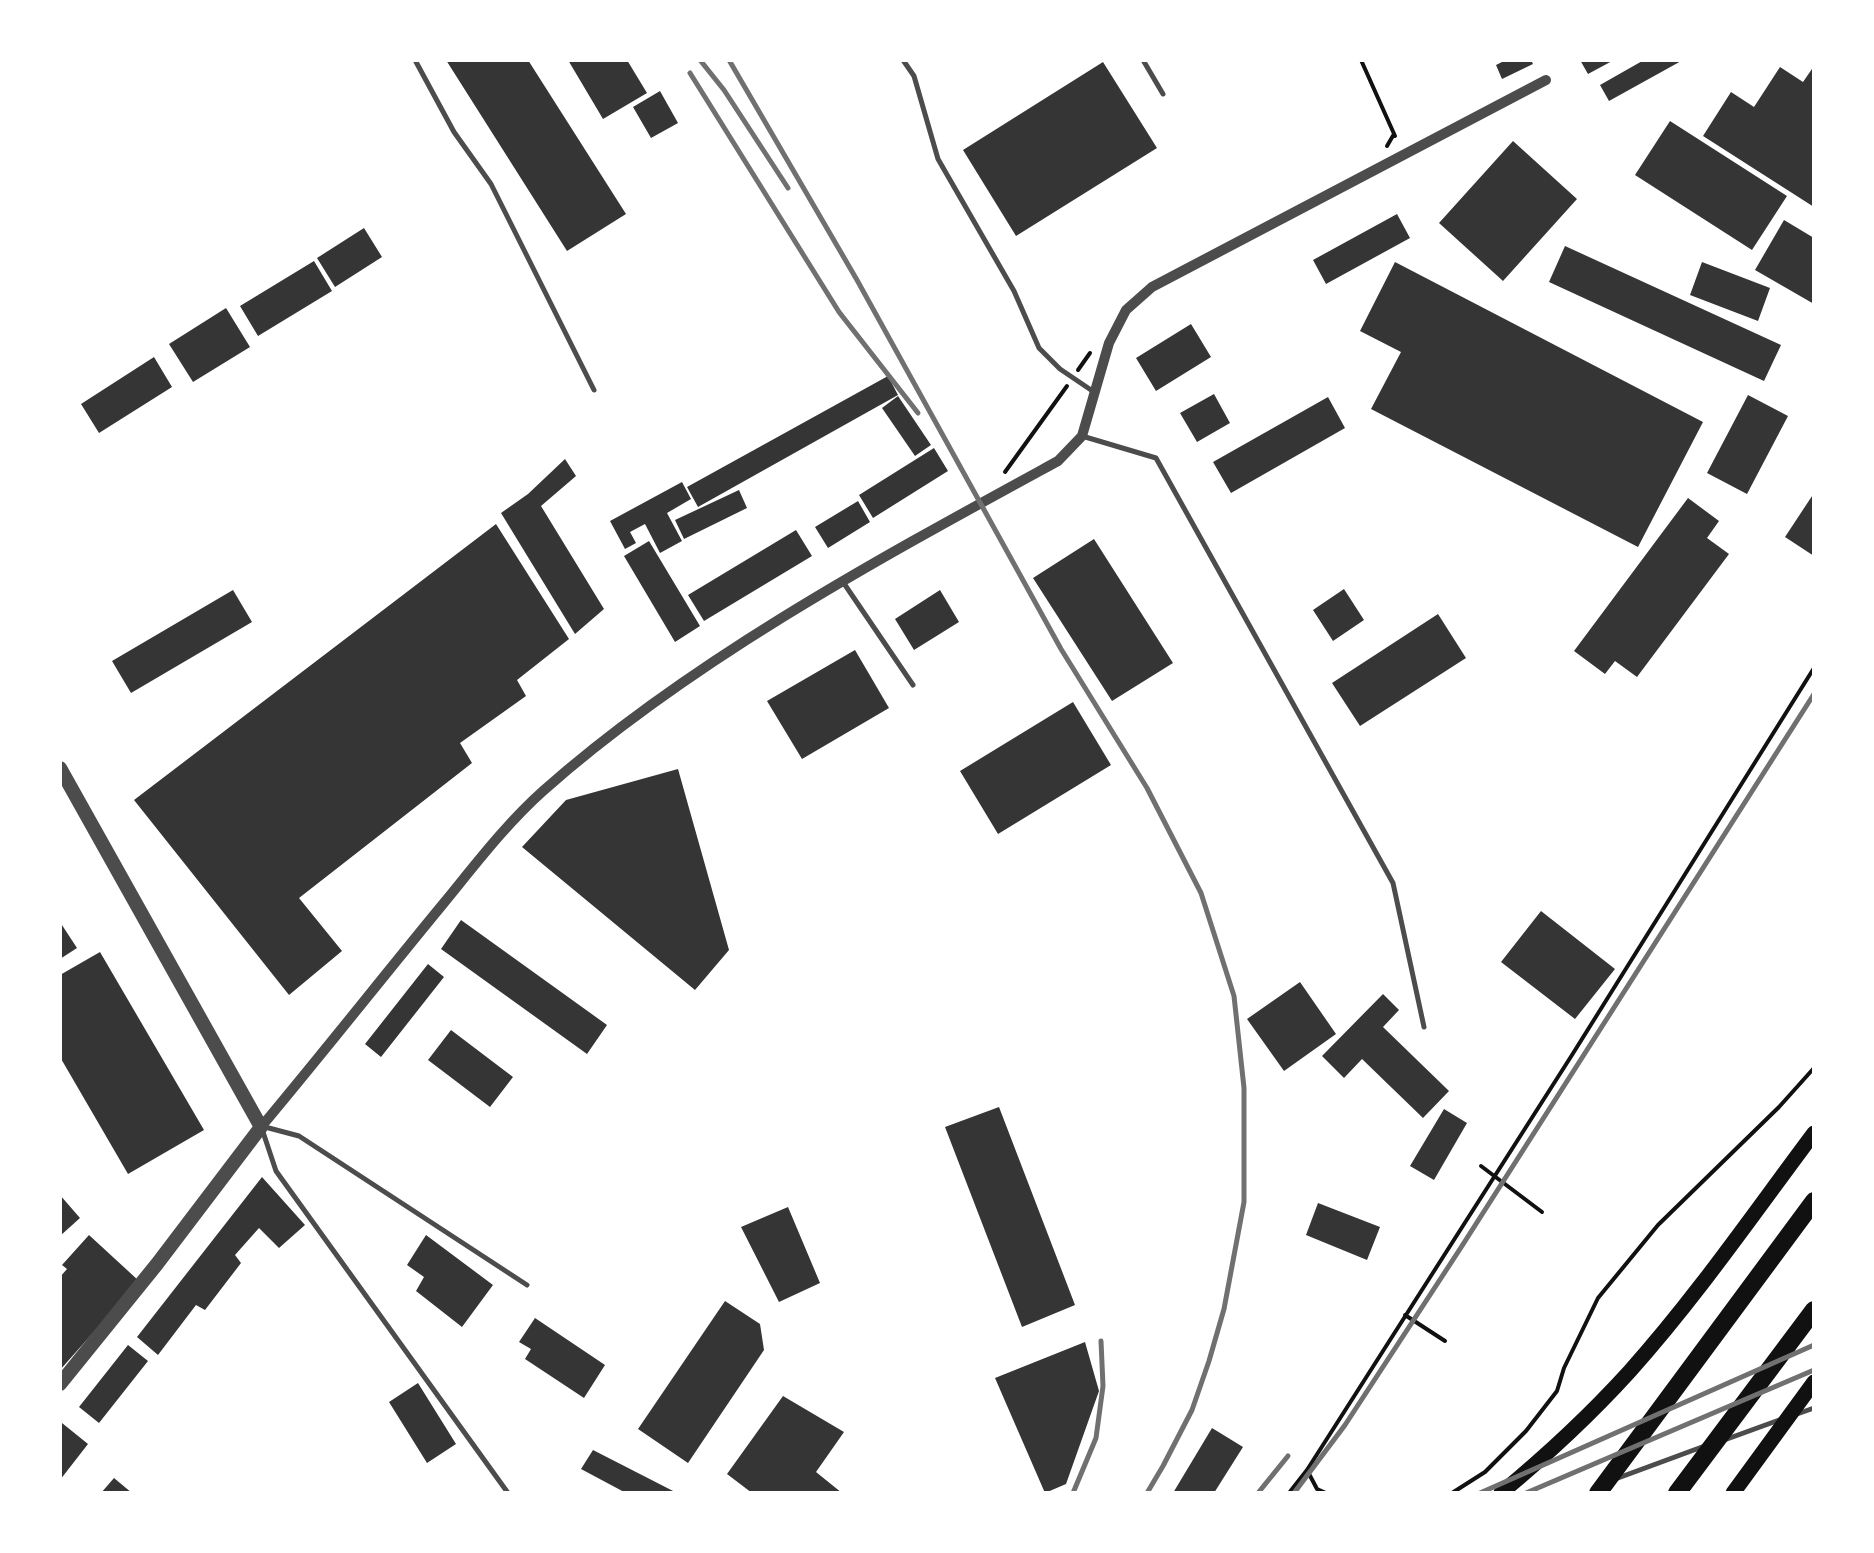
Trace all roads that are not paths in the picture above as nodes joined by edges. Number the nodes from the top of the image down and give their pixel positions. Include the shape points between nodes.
1 (415, 60) edge
2 (903, 60) edge
3 (1143, 60) edge
4 (1546, 80) dead end
5 (1164, 94) dead end
6 (594, 390) dead end
7 (1094, 392) junction
8 (1082, 436) junction
9 (843, 582) junction
10 (913, 684) dead end
11 (60, 768) edge
12 (1424, 1026) dead end
13 (262, 1126) junction
14 (1814, 1133) edge
15 (1814, 1202) edge
16 (527, 1285) dead end
17 (1814, 1310) edge
18 (1814, 1382) edge
19 (60, 1384) edge
20 (1814, 1408) edge
21 (1681, 1488) edge
22 (508, 1493) edge
23 (1501, 1493) edge
24 (1584, 1493) edge
25 (1598, 1493) edge
26 (1732, 1493) edge

1 - 6 lane via 491,184
2 - 7 lane via 914,76 938,159 1039,348
3 - 5 lane
4 - 7 street via 1152,287 1126,310
7 - 8 street
8 - 9 street via 1058,461
8 - 12 lane via 1156,458 1393,882
9 - 10 lane
9 - 13 street via 714,662 541,793
11 - 13 street
13 - 16 lane via 299,1136
13 - 19 street
13 - 22 lane via 276,1171
14 - 23 main road via 1631,1370
15 - 25 highway
17 - 21 highway
18 - 26 main road
20 - 24 lane

